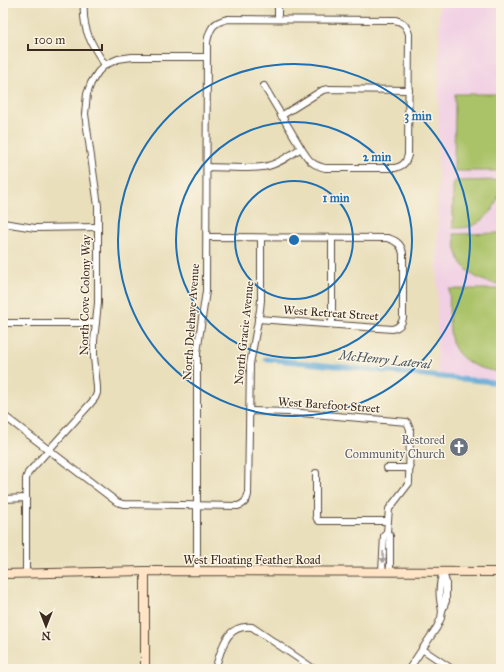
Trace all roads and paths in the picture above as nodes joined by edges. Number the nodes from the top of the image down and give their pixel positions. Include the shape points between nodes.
1 (84, 3) edge
2 (278, 3) edge
3 (278, 19) junction
4 (208, 57) junction
5 (105, 65) junction
6 (264, 86) dead end
7 (409, 90) junction
8 (281, 116) junction
9 (301, 148) junction
10 (207, 167) junction
11 (3, 223) edge
12 (98, 227) junction
13 (207, 237) junction
14 (261, 238) junction
15 (332, 238) junction
16 (258, 319) junction
17 (3, 323) edge
18 (96, 323) junction
19 (332, 324) junction
20 (249, 411) junction
21 (3, 415) edge
22 (49, 450) junction
23 (387, 468) dead end
24 (410, 468) junction
25 (316, 473) dead end
26 (26, 498) junction
27 (3, 499) edge
28 (197, 505) junction
29 (388, 521) junction
30 (145, 571) junction
31 (197, 572) junction
32 (386, 572) junction
33 (443, 572) junction
34 (501, 572) edge
35 (26, 573) junction
36 (3, 574) edge
37 (422, 649) junction
38 (145, 669) edge
39 (215, 669) edge
40 (314, 669) edge
41 (408, 669) edge
42 (452, 669) edge

1 - 5 street via 87,34
2 - 3 street
3 - 4 street, North Delehaye Avenue via 219,21 209,32
3 - 7 street via 400,21 409,34
4 - 5 street via 124,57
4 - 10 street, North Delehaye Avenue
5 - 12 street, North Cove Colony Way via 91,83 85,108
6 - 8 street
7 - 8 street via 323,90
7 - 9 street via 408,155 400,167 325,168 312,162
8 - 9 street
9 - 10 street via 268,166
10 - 13 street, North Delehaye Avenue
11 - 12 street via 35,228
12 - 18 street, North Cove Colony Way
13 - 14 street
13 - 28 street, North Delehaye Avenue via 206,291 197,353
14 - 15 street
14 - 16 street, North Gracie Avenue via 261,300
15 - 19 street
15 - 19 street, West Retreat Street via 387,238 398,243 403,250 403,318 400,325 392,329
16 - 19 street, West Retreat Street
16 - 20 street, North Gracie Avenue via 250,364
17 - 18 street
18 - 22 street, North Cove Colony Way via 95,398
20 - 24 street, West Barefoot Street via 407,422 410,429
20 - 28 street, North Gracie Avenue via 248,499 238,506
21 - 22 street
22 - 26 street, North Cove Colony Way via 28,473
22 - 28 street via 122,504
23 - 24 street
24 - 29 street via 409,483 389,509
25 - 29 street via 316,516 319,521
26 - 27 street
26 - 35 street, North Cove Colony Way
28 - 31 street, North Delehaye Avenue
29 - 32 street via 384,536
30 - 31 main road, West Floating Feather Road
30 - 35 main road, West Floating Feather Road
30 - 38 main road
31 - 32 main road, West Floating Feather Road
32 - 33 main road, West Floating Feather Road
33 - 34 main road, West Floating Feather Road
33 - 37 street via 446,601 437,627
35 - 36 main road, West Floating Feather Road
37 - 41 street
37 - 42 street
39 - 40 street via 225,640 230,633 245,626 252,627

